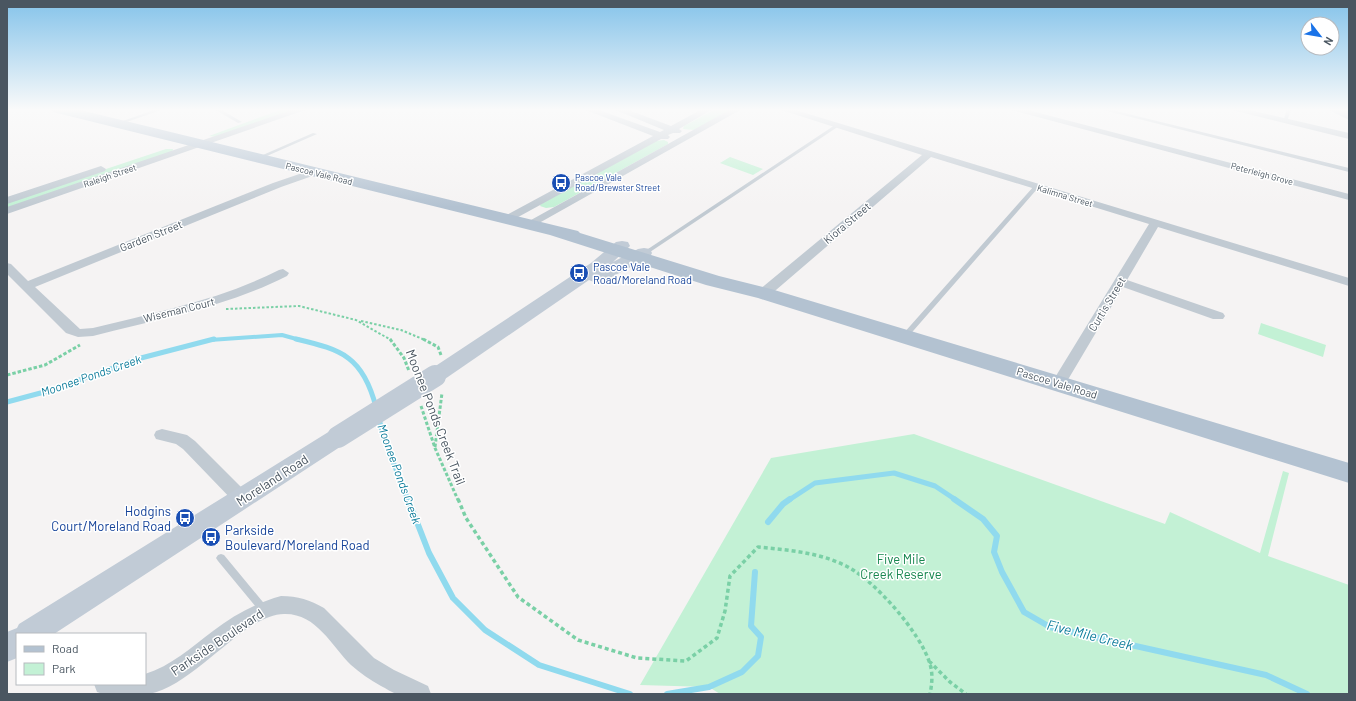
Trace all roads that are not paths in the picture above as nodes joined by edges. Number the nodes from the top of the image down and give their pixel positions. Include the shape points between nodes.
1 (183, 142) edge
2 (188, 142) edge
3 (210, 142) edge
4 (297, 142) edge
5 (648, 142) edge
6 (679, 142) edge
7 (811, 142) edge
8 (889, 142) edge
9 (1137, 142) edge
10 (1234, 142) edge
11 (201, 145) junction
12 (929, 154) junction
13 (258, 158) junction
14 (1349, 170) edge
15 (309, 171) junction
16 (1036, 187) junction
17 (1349, 197) edge
18 (7, 200) edge
19 (7, 211) edge
20 (505, 220) junction
21 (1155, 223) junction
22 (528, 225) junction
23 (632, 252) junction
24 (7, 267) edge
25 (284, 273) dead end
26 (1120, 282) junction
27 (1349, 282) edge
28 (26, 286) junction
29 (764, 293) junction
30 (1218, 316) dead end
31 (905, 336) junction
32 (1058, 384) junction
33 (162, 436) dead end
34 (1349, 473) edge
35 (242, 499) junction
36 (221, 558) dead end
37 (264, 610) junction
38 (41, 631) edge
39 (16, 643) edge
40 (7, 648) edge
41 (108, 685) edge
42 (146, 685) edge
43 (146, 685) edge
44 (129, 691) edge
45 (420, 694) edge

1 - 18 street, Raleigh Street
2 - 11 main road, Pascoe Vale Road
3 - 11 street, Raleigh Street
4 - 13 lane
5 - 20 street
6 - 22 street
7 - 23 lane
8 - 12 street, Kalimna Street
9 - 17 street, Peterleigh Grove
10 - 14 lane
11 - 13 main road, Pascoe Vale Road
11 - 19 street, Raleigh Street
12 - 16 street, Kalimna Street
12 - 29 street, Kiora Street
13 - 15 main road, Pascoe Vale Road
15 - 20 main road, Pascoe Vale Road
15 - 28 street, Garden Street
16 - 21 street, Kalimna Street
16 - 31 lane
20 - 22 main road, Pascoe Vale Road
21 - 26 street, Curtis Street
21 - 27 street, Kalimna Street
22 - 23 main road, Pascoe Vale Road
23 - 29 main road, Pascoe Vale Road via 713,281
23 - 35 main road, Moreland Road, bridge via 514,324
24 - 28 street
25 - 28 street, Wiseman Court via 219,300 93,332 78,333 71,330
26 - 30 street
26 - 32 street, Curtis Street
29 - 31 main road, Pascoe Vale Road
31 - 32 main road, Pascoe Vale Road
32 - 34 main road, Pascoe Vale Road
33 - 35 street via 181,439 189,445
35 - 38 main road, Moreland Road
36 - 37 lane
37 - 43 street, Parkside Boulevard via 171,673
37 - 45 street, Parkside Boulevard via 286,604 312,611 320,616 366,664
39 - 40 main road
41 - 44 street, Parkside Boulevard
42 - 44 street, Parkside Boulevard

